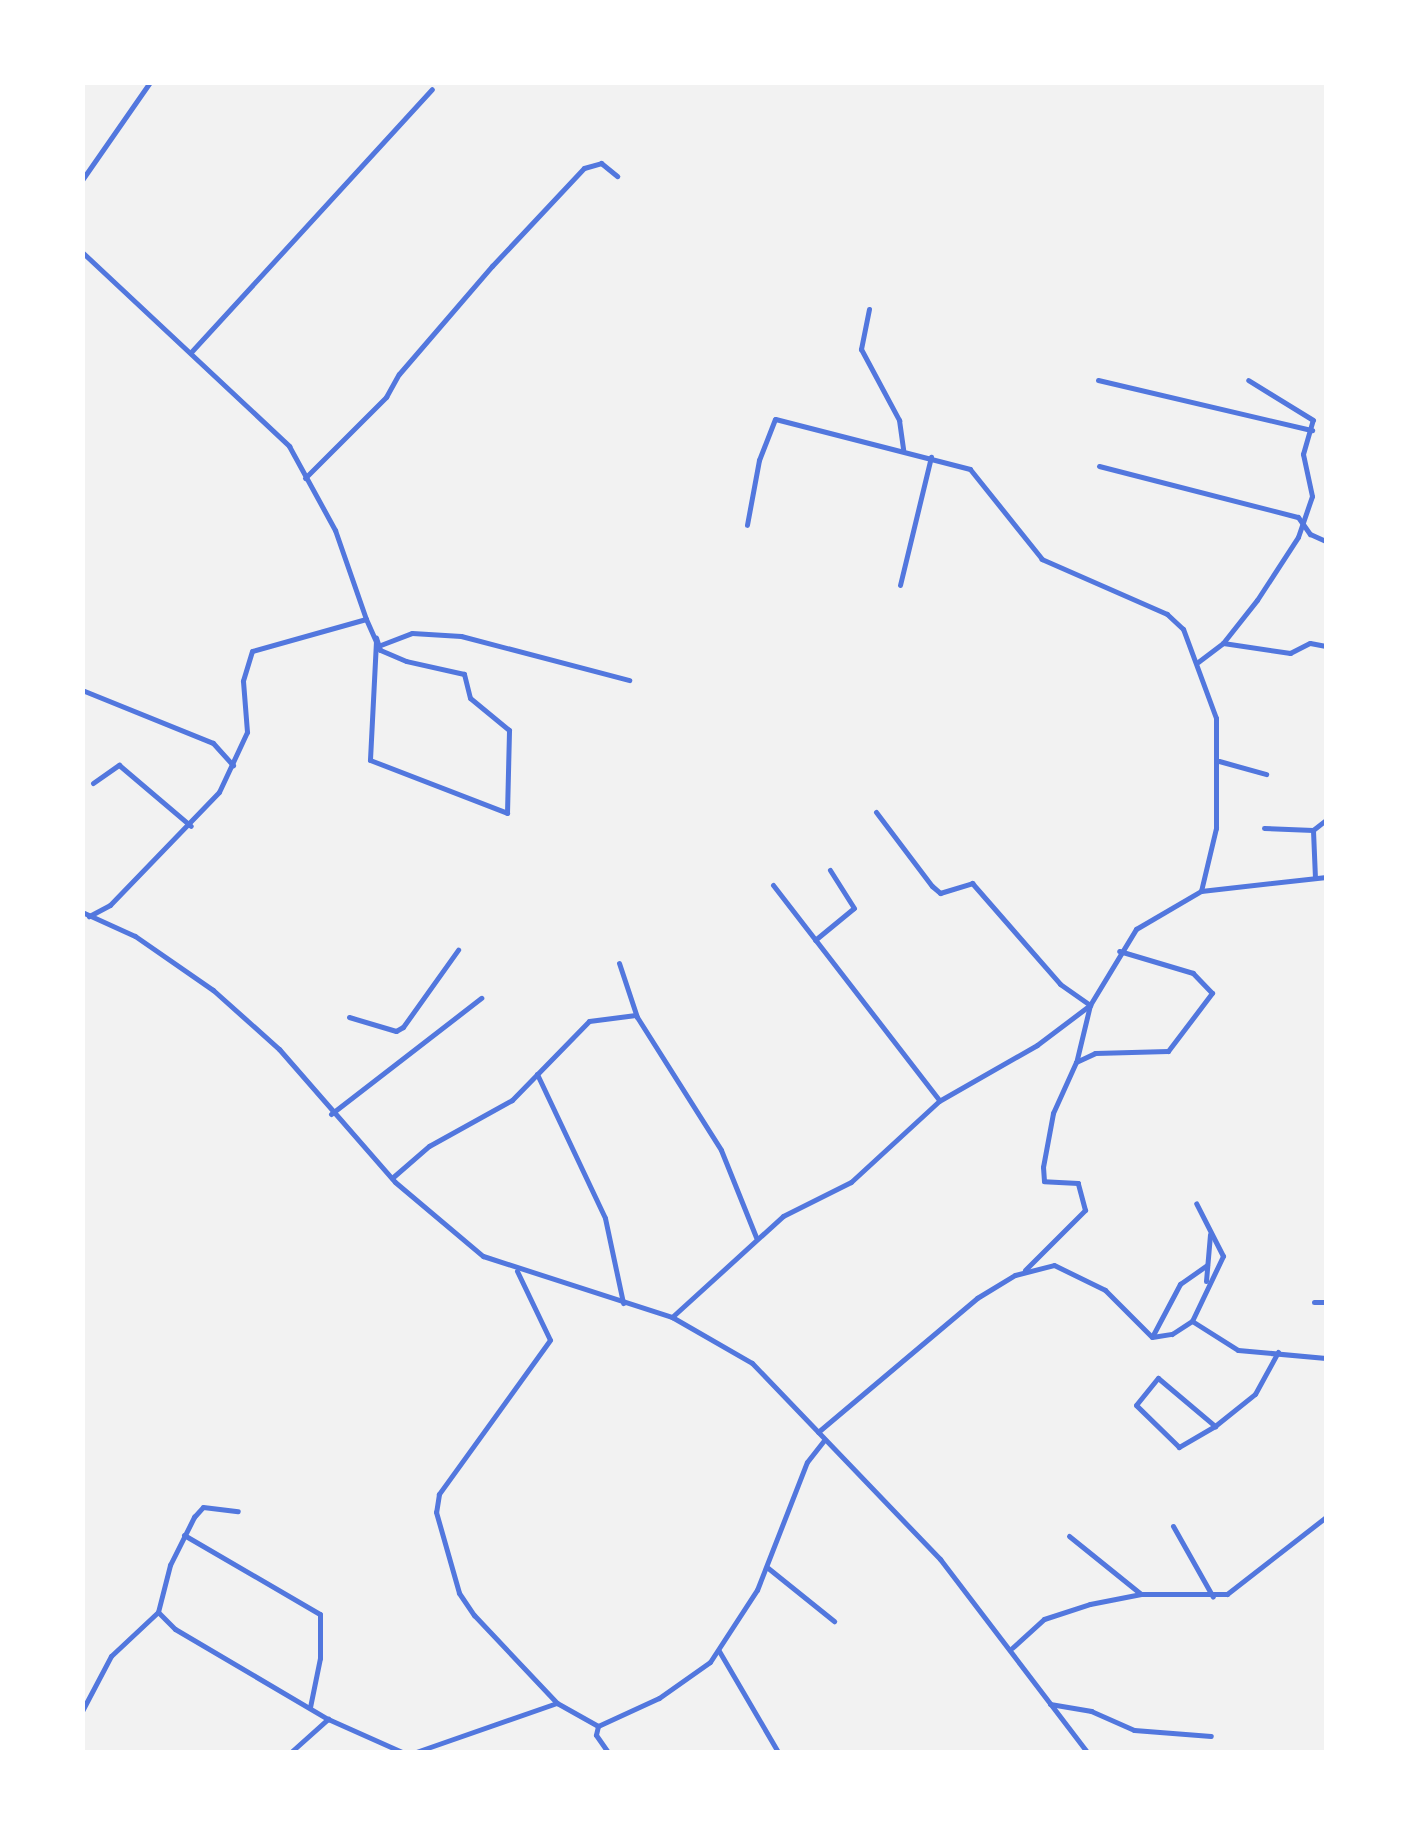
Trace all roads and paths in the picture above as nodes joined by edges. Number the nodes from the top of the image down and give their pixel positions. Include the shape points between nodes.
1 (150, 82) edge
2 (432, 89) dead end
3 (617, 176) dead end
4 (82, 180) edge
5 (82, 252) edge
6 (869, 309) dead end
7 (192, 351) junction
8 (1098, 380) dead end
9 (1248, 380) dead end
10 (1312, 430) junction
11 (903, 450) junction
12 (931, 457) junction
13 (1099, 466) dead end
14 (304, 478) junction
15 (1304, 521) junction
16 (747, 525) dead end
17 (1326, 541) edge
18 (900, 585) dead end
19 (366, 619) junction
20 (376, 638) junction
21 (1223, 644) junction
22 (378, 646) junction
23 (1326, 646) edge
24 (1198, 662) junction
25 (628, 680) dead end
26 (82, 690) edge
27 (1219, 762) junction
28 (233, 766) junction
29 (1266, 774) dead end
30 (93, 783) dead end
31 (876, 812) dead end
32 (1326, 820) edge
33 (192, 826) junction
34 (1264, 828) dead end
35 (1314, 830) junction
36 (830, 870) dead end
37 (1326, 876) edge
38 (1208, 878) junction
39 (1315, 878) junction
40 (773, 885) dead end
41 (1216, 889) junction
42 (1201, 892) junction
43 (86, 914) edge
44 (815, 940) junction
45 (458, 950) dead end
46 (1119, 951) junction
47 (620, 962) dead end
48 (482, 998) dead end
49 (1090, 1005) junction
50 (637, 1015) junction
51 (349, 1016) dead end
52 (1076, 1062) junction
53 (537, 1074) junction
54 (940, 1101) junction
55 (331, 1114) junction
56 (392, 1178) junction
57 (1196, 1204) dead end
58 (1210, 1234) junction
59 (756, 1237) junction
60 (1043, 1252) junction
61 (1207, 1264) junction
62 (1054, 1265) junction
63 (518, 1271) junction
64 (1022, 1273) junction
65 (1206, 1282) junction
66 (1314, 1302) dead end
67 (1326, 1302) edge
68 (623, 1303) junction
69 (672, 1317) junction
70 (1192, 1321) junction
71 (1152, 1337) junction
72 (1278, 1352) junction
73 (1326, 1358) edge
74 (1214, 1426) junction
75 (818, 1432) junction
76 (824, 1440) junction
77 (238, 1512) dead end
78 (1326, 1517) edge
79 (1173, 1526) dead end
80 (184, 1535) junction
81 (1069, 1536) dead end
82 (768, 1568) junction
83 (1141, 1594) junction
84 (1214, 1597) junction
85 (158, 1612) junction
86 (834, 1621) dead end
87 (1012, 1648) junction
88 (719, 1651) junction
89 (86, 1699) edge
90 (557, 1703) junction
91 (1050, 1704) junction
92 (310, 1708) junction
93 (82, 1712) edge
94 (328, 1719) junction
95 (598, 1726) junction
96 (1212, 1736) dead end
97 (291, 1752) edge
98 (402, 1752) edge
99 (416, 1752) edge
100 (608, 1752) edge
101 (778, 1752) edge
102 (1088, 1752) edge

1 - 4 street
2 - 7 street
3 - 14 street via 601,163 584,168 398,374 386,397
5 - 7 street
6 - 11 street via 860,349 899,420
7 - 14 street via 279,434
8 - 10 street
9 - 10 street via 1296,404 1312,417
10 - 15 street via 1303,454 1313,485
11 - 12 street
11 - 16 street via 775,420
12 - 18 street
12 - 24 street via 978,473 1042,559 1167,614 1183,629
13 - 15 street
14 - 19 street via 335,530
15 - 17 street via 1310,534
15 - 21 street
19 - 20 street
19 - 28 street via 252,651 243,681 247,732
20 - 22 street
20 - 22 street via 370,760 507,813 509,730 470,698 464,674 406,661
21 - 23 street via 1290,653 1310,644
21 - 24 street
22 - 25 street via 412,633 461,636
24 - 27 street via 1216,718
26 - 28 street via 213,743
27 - 29 street
27 - 38 street
28 - 33 street
30 - 33 street via 119,766
31 - 49 street via 932,886 940,893 972,883 1060,984
32 - 35 street
33 - 43 street via 110,905
34 - 35 street
35 - 39 street
36 - 44 street via 854,908
37 - 39 street
38 - 41 street
38 - 42 street
39 - 41 street
40 - 44 street
41 - 42 street
42 - 46 street via 1157,914
43 - 55 street via 192,973 279,1049
44 - 54 street
45 - 51 street via 403,1027 396,1031
46 - 49 street
46 - 52 street via 1194,973 1212,993 1168,1051 1095,1053
47 - 50 street
48 - 55 street
49 - 52 street
49 - 54 street via 1037,1045
50 - 53 street via 589,1021
50 - 59 street via 721,1150
52 - 60 street via 1053,1114 1043,1167 1044,1181 1078,1183 1085,1210
53 - 56 street via 497,1111 430,1146
53 - 68 street via 604,1218
54 - 59 street via 851,1182
55 - 56 street
56 - 63 street via 467,1245
57 - 58 street
58 - 61 street
58 - 65 street via 1222,1256
59 - 69 street
60 - 62 street
60 - 64 street
61 - 65 street
61 - 71 street via 1180,1284
62 - 64 street
62 - 71 street via 1105,1290
63 - 68 street
63 - 90 street via 550,1340 439,1494 436,1512 461,1598
64 - 75 street via 929,1334
65 - 70 street
66 - 67 street
68 - 69 street
69 - 75 street via 752,1364
70 - 71 street
70 - 72 street via 1238,1350
72 - 73 street
72 - 74 street via 1254,1394
74 - 74 street via 1158,1378 1136,1406 1179,1447
75 - 76 street
76 - 82 street via 807,1462
76 - 87 street via 940,1559
77 - 80 street via 203,1507
78 - 84 street via 1242,1585
79 - 84 street
80 - 85 street
80 - 92 street via 320,1614
81 - 83 street
82 - 86 street
82 - 88 street
83 - 84 street
83 - 87 street via 1044,1620
85 - 89 street via 111,1656
85 - 92 street via 175,1629
87 - 91 street
88 - 95 street via 688,1681
88 - 101 street
89 - 93 street
90 - 95 street
90 - 99 street
91 - 96 street via 1091,1711 1134,1730
91 - 102 street
92 - 94 street
94 - 97 street
94 - 98 street
95 - 100 street via 596,1736

